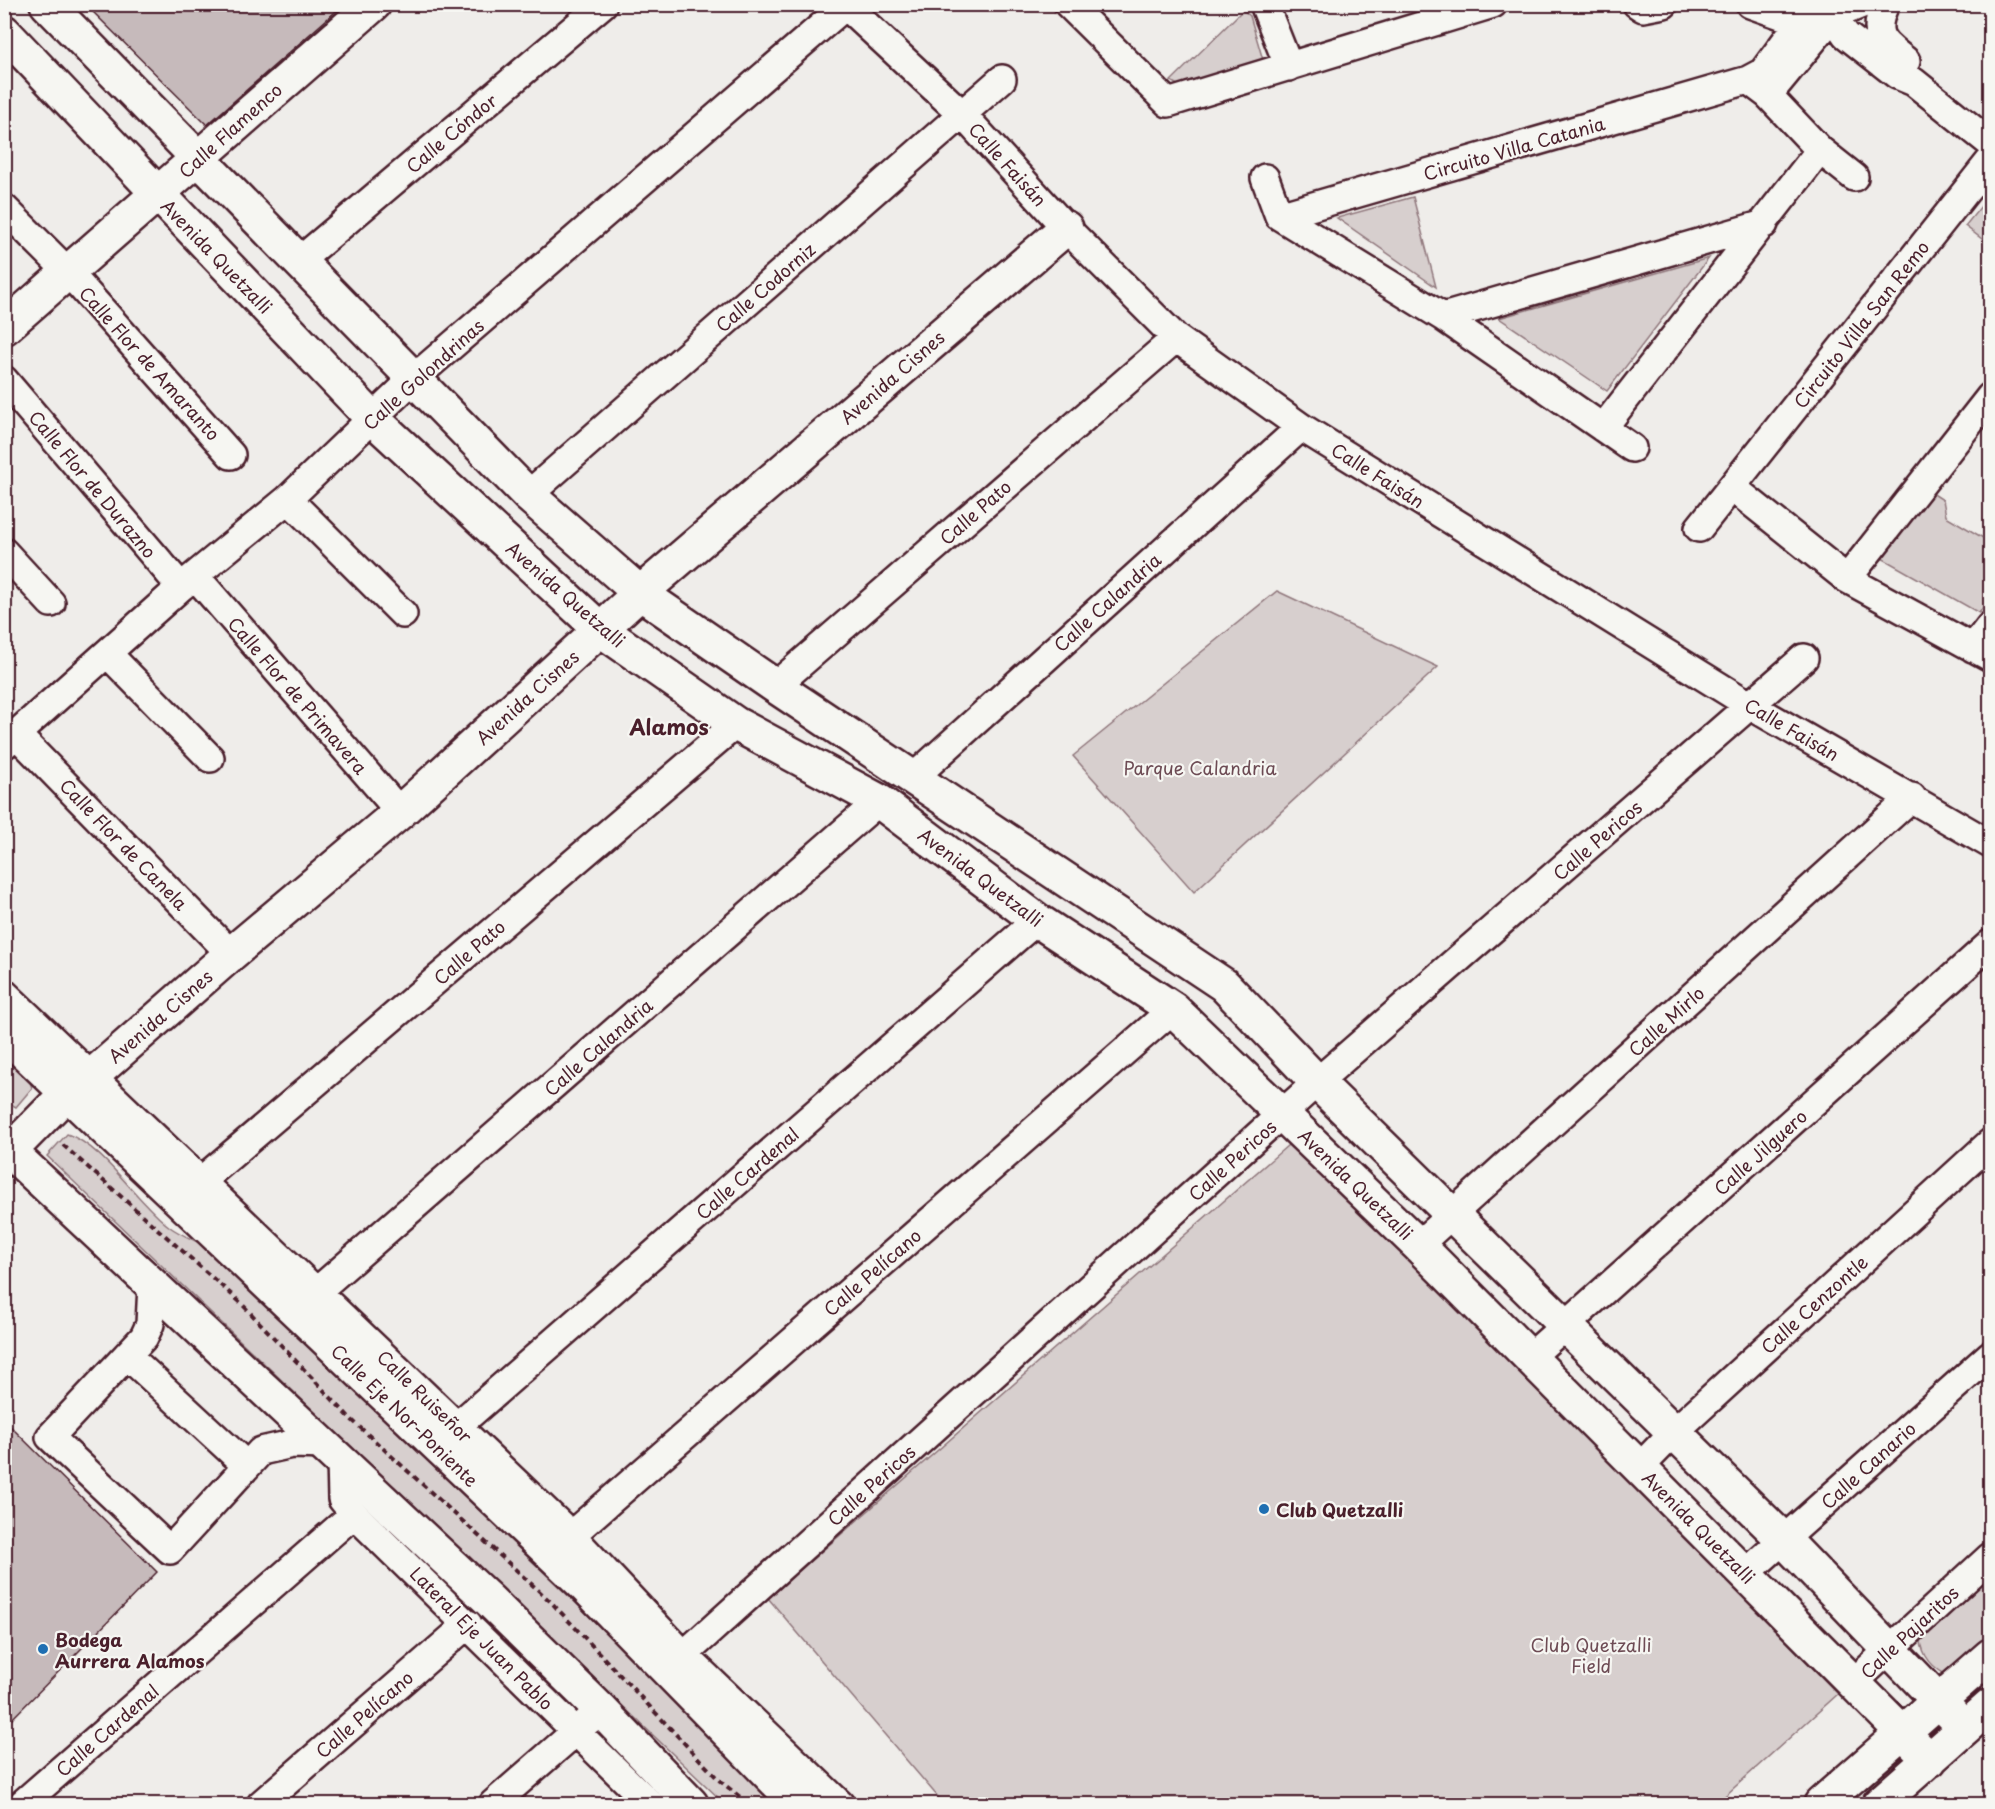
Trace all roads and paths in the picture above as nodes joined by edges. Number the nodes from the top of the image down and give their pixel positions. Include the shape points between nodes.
1 (47, 4) edge
2 (374, 4) edge
3 (603, 4) edge
4 (1068, 4) edge
5 (1264, 4) edge
6 (1493, 4) edge
7 (1637, 4) edge
8 (1664, 4) edge
9 (1750, 4) edge
10 (1862, 4) edge
11 (1885, 4) edge
12 (845, 5) edge
13 (1820, 11) edge
14 (4, 32) edge
15 (1289, 67) junction
16 (1002, 79) dead end
17 (1914, 82) junction
18 (1758, 88) junction
19 (962, 114) junction
20 (1990, 143) edge
21 (1820, 150) junction
22 (195, 159) junction
23 (1990, 161) edge
24 (1854, 177) dead end
25 (1264, 178) dead end
26 (159, 195) junction
27 (4, 208) edge
28 (1279, 216) junction
29 (1764, 224) junction
30 (1066, 228) junction
31 (298, 262) junction
32 (68, 272) junction
33 (1443, 317) junction
34 (4, 328) edge
35 (1176, 338) junction
36 (4, 380) edge
37 (412, 380) junction
38 (1990, 397) edge
39 (373, 419) junction
40 (1301, 427) junction
41 (1603, 428) junction
42 (1632, 448) dead end
43 (231, 454) dead end
44 (1732, 487) junction
45 (528, 495) junction
46 (288, 499) junction
47 (1699, 528) dead end
48 (4, 552) edge
49 (1847, 579) junction
50 (188, 582) junction
51 (640, 593) junction
52 (51, 603) dead end
53 (403, 614) dead end
54 (1990, 626) edge
55 (602, 630) junction
56 (1982, 653) edge
57 (108, 654) junction
58 (1804, 658) dead end
59 (775, 686) junction
60 (1751, 706) junction
61 (736, 724) junction
62 (11, 740) edge
63 (210, 758) dead end
64 (914, 777) junction
65 (1912, 797) junction
66 (879, 801) junction
67 (400, 812) junction
68 (1990, 844) edge
69 (1037, 920) junction
70 (1990, 944) edge
71 (231, 954) junction
72 (4, 993) edge
73 (1173, 1009) junction
74 (4, 1033) edge
75 (1317, 1082) junction
76 (79, 1084) junction
77 (1284, 1113) junction
78 (1990, 1143) edge
79 (63, 1145) dead end
80 (7, 1148) edge
81 (202, 1180) junction
82 (1453, 1214) junction
83 (1418, 1245) junction
84 (152, 1285) junction
85 (316, 1292) junction
86 (1565, 1327) junction
87 (127, 1355) junction
88 (1990, 1355) edge
89 (1529, 1358) junction
90 (457, 1426) junction
91 (1673, 1433) junction
92 (334, 1453) junction
93 (247, 1466) junction
94 (1640, 1467) junction
95 (354, 1514) junction
96 (571, 1535) junction
97 (1784, 1540) junction
98 (1990, 1557) edge
99 (1745, 1574) junction
100 (468, 1624) junction
101 (1888, 1649) junction
102 (1990, 1656) edge
103 (675, 1662) junction
104 (1854, 1682) junction
105 (1940, 1700) junction
106 (1990, 1706) edge
107 (600, 1710) junction
108 (1965, 1728) junction
109 (577, 1732) junction
110 (1904, 1732) junction
111 (1930, 1760) junction
112 (22, 1804) edge
113 (261, 1804) edge
114 (493, 1804) edge
115 (650, 1804) edge
116 (691, 1804) edge
117 (749, 1804) edge
118 (798, 1804) edge
119 (840, 1804) edge
120 (1821, 1804) edge
121 (1879, 1804) edge

1 - 22 main road
2 - 22 main road, Calle Flamenco
3 - 31 street, Calle Cóndor
4 - 15 street via 1168,103
5 - 15 street
6 - 15 street
7 - 8 street via 1643,8
9 - 13 street via 1795,20
10 - 13 street
11 - 17 street via 1878,19 1882,42 1908,63
12 - 19 street, Calle Faisán
12 - 37 street, Calle Golondrinas
13 - 17 street via 1897,75
13 - 18 street, Circuito Villa Catania via 1763,72
14 - 26 main road, Avenida Quetzalli
16 - 19 street, Calle Codorniz
17 - 20 street
18 - 21 street
18 - 28 street, Circuito Villa Catania
19 - 30 street, Calle Faisán
19 - 45 street, Calle Codorniz
21 - 24 street
21 - 29 street
22 - 26 main road, Calle Flamenco
22 - 31 main road
23 - 44 street, Circuito Villa San Remo
25 - 28 street
26 - 32 main road, Calle Flamenco
26 - 39 main road, Avenida Quetzalli
27 - 32 street, Calle Flor de Amaranto
28 - 33 street
29 - 33 street
29 - 41 street
30 - 35 street, Calle Faisán
30 - 51 main road, Avenida Cisnes
31 - 37 main road
32 - 34 main road, Calle Flamenco
32 - 43 street, Calle Flor de Amaranto
33 - 41 street
35 - 40 street, Calle Faisán
35 - 59 street, Calle Pato
36 - 50 street, Calle Flor de Durazno
37 - 39 street, Calle Golondrinas
37 - 45 main road
38 - 49 street
39 - 46 street, Calle Golondrinas
39 - 55 main road, Avenida Quetzalli
40 - 60 street, Calle Faisán
40 - 64 street, Calle Calandria
41 - 42 street
44 - 47 street, Circuito Villa San Remo
44 - 49 street
45 - 51 main road
46 - 50 street, Calle Golondrinas
46 - 53 street
48 - 52 street
49 - 56 street
50 - 57 street, Calle Golondrinas
50 - 67 street, Calle Flor de Primavera
51 - 55 main road, Avenida Cisnes
51 - 59 main road
54 - 56 street
55 - 61 main road, Avenida Quetzalli
55 - 67 main road, Avenida Cisnes
57 - 62 street, Calle Golondrinas
57 - 63 street
58 - 60 street, Calle Pericos
59 - 64 main road
60 - 65 street, Calle Faisán
60 - 75 street, Calle Pericos
61 - 66 main road, Avenida Quetzalli
61 - 81 street, Calle Pato
62 - 71 street, Calle Flor de Canela
64 - 75 main road via 1224,985
65 - 68 street, Calle Faisán
65 - 82 street, Calle Mirlo
66 - 69 main road, Avenida Quetzalli
66 - 85 street, Calle Calandria
67 - 71 main road, Avenida Cisnes
69 - 73 main road, Avenida Quetzalli
69 - 90 street, Calle Cardenal
70 - 86 street, Calle Jilguero
71 - 76 main road, Avenida Cisnes
72 - 76 street, Calle Ruiseñor
73 - 77 main road, Avenida Quetzalli
73 - 96 street, Calle Pelícano
74 - 76 main road, Calle Eje Nor-Poniente
75 - 77 street, Calle Pericos
75 - 82 main road
76 - 80 main road, Avenida Cisnes
76 - 81 street, Calle Ruiseñor
76 - 103 main road, Calle Eje Nor-Poniente via 574,1576
77 - 83 main road, Avenida Quetzalli
77 - 103 street, Calle Pericos
78 - 91 street, Calle Cenzontle
79 - 117 path via 241,1303 351,1419 550,1601 720,1781
80 - 84 main road
81 - 85 street, Calle Ruiseñor
82 - 83 street, Calle Mirlo
82 - 86 main road
83 - 89 main road, Avenida Quetzalli
84 - 87 street via 150,1324
84 - 92 main road
85 - 90 street, Calle Ruiseñor
86 - 89 street, Calle Jilguero
86 - 91 main road
87 - 93 street
87 - 93 street via 50,1437 170,1550
88 - 97 street, Calle Canario
89 - 94 main road, Avenida Quetzalli
90 - 96 street, Calle Ruiseñor
91 - 94 street, Calle Cenzontle
91 - 97 main road
92 - 93 street via 292,1444 261,1451
92 - 95 street, Lateral Eje Juan Pablo via 342,1499
92 - 107 main road
94 - 99 main road, Avenida Quetzalli
95 - 100 street, Lateral Eje Juan Pablo
95 - 112 street, Calle Cardenal
96 - 103 street, Calle Ruiseñor
97 - 99 street, Calle Canario
97 - 101 main road
98 - 101 street, Calle Pajaritos
99 - 104 main road, Avenida Quetzalli
100 - 109 street, Lateral Eje Juan Pablo
100 - 113 street, Calle Pelícano
101 - 104 street, Calle Pajaritos
101 - 105 main road
102 - 105 main road
103 - 118 main road, Calle Eje Nor-Poniente
103 - 119 street, Calle Ruiseñor
104 - 110 main road, Avenida Quetzalli
105 - 108 main road
105 - 110 main road
106 - 108 main road
107 - 109 street
107 - 116 main road
108 - 111 main road
109 - 114 street
109 - 115 street, Lateral Eje Juan Pablo
110 - 111 main road, Avenida Quetzalli
110 - 120 main road
111 - 121 main road

